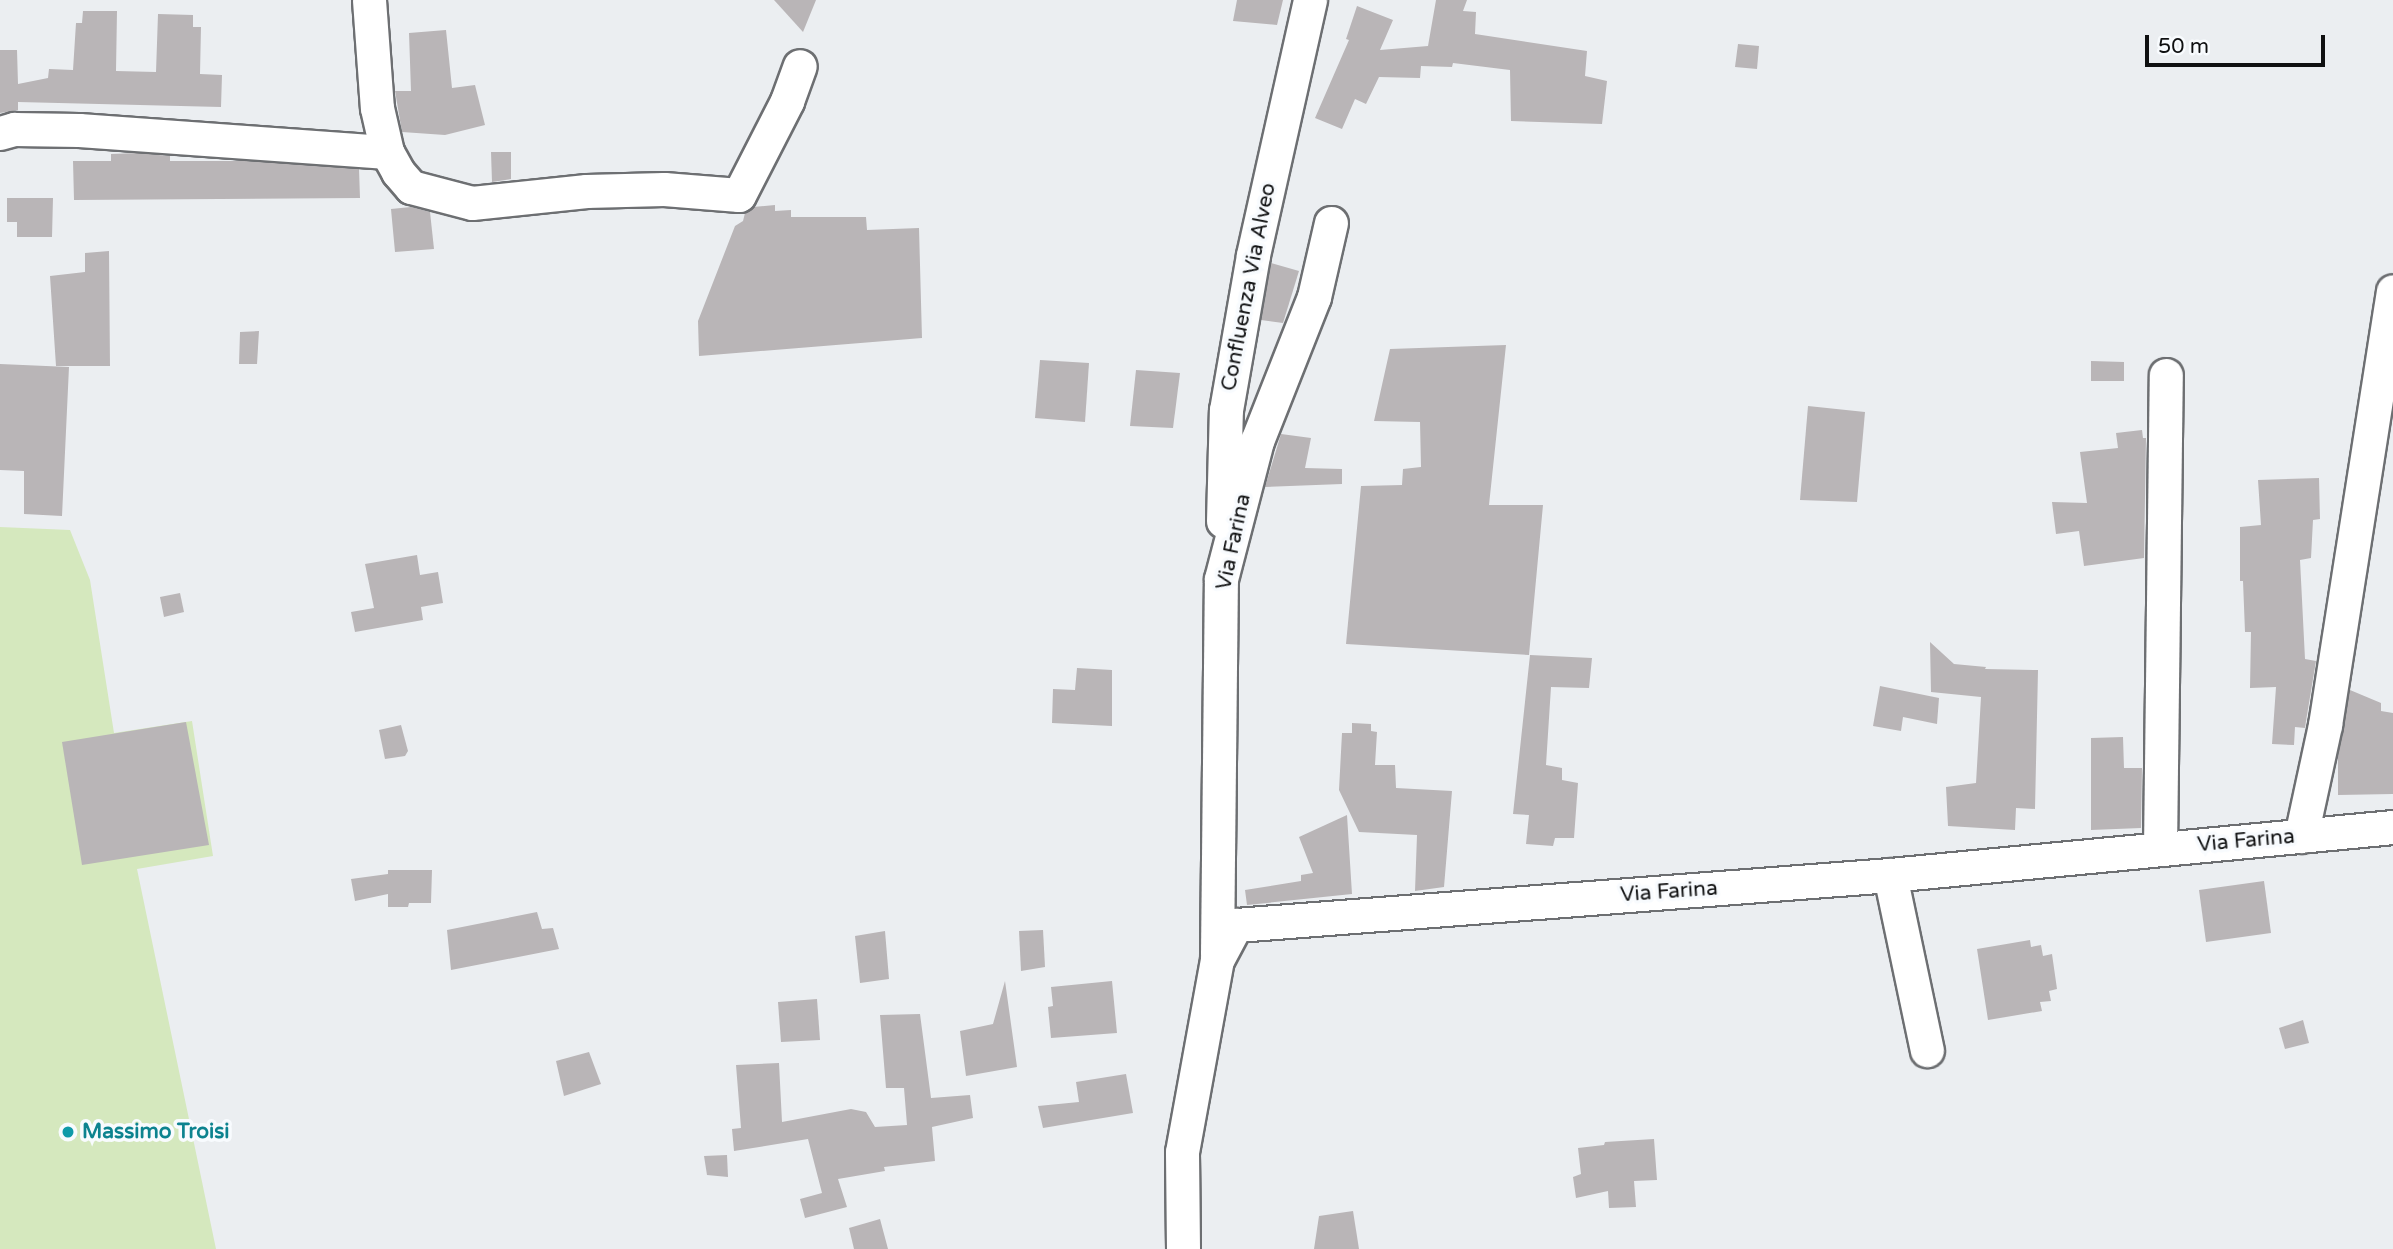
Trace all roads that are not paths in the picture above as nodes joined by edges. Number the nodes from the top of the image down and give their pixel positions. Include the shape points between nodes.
1 (369, 0) edge
2 (1310, 0) edge
3 (800, 66) dead end
4 (0, 133) edge
5 (387, 152) junction
6 (1331, 223) dead end
7 (2393, 291) edge
8 (2166, 375) dead end
9 (1221, 579) junction
10 (2393, 827) edge
11 (2301, 836) junction
12 (2160, 849) junction
13 (1890, 875) junction
14 (1217, 960) junction
15 (1927, 1050) dead end
16 (1183, 1249) edge

1 - 5 street via 377,108
2 - 9 street, Confluenza Via Alveo via 1253,254 1226,410
3 - 5 street via 739,195 664,189 586,191 471,203 411,187
4 - 5 street via 79,130
6 - 9 street, Via Farina via 1314,297 1257,441
7 - 11 street via 2325,724
8 - 12 street
9 - 14 street, Via Farina
10 - 11 street, Via Farina
11 - 12 street, Via Farina
12 - 13 street, Via Farina
13 - 14 street, Via Farina via 1236,925
13 - 15 street
14 - 16 street, Via Farina via 1182,1152

